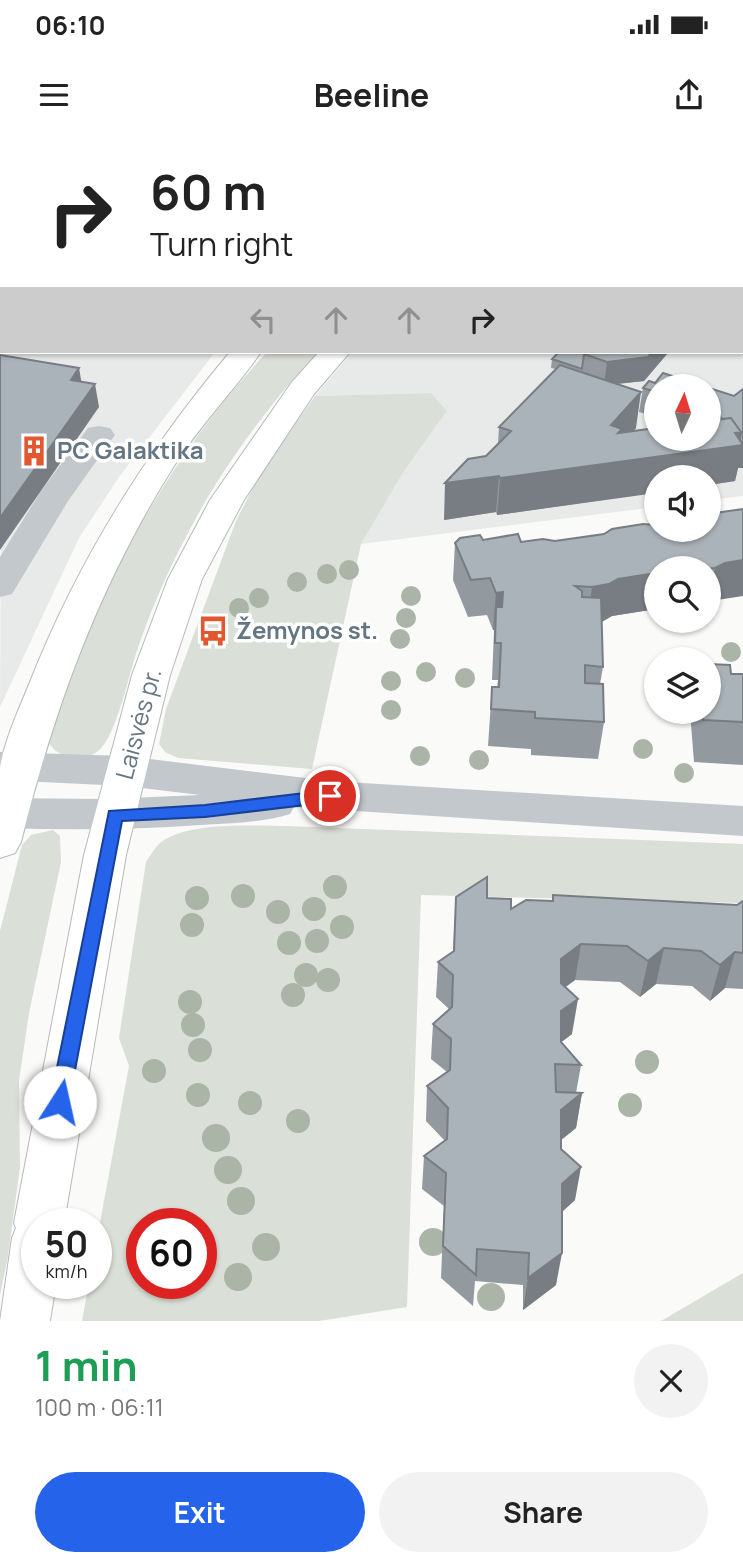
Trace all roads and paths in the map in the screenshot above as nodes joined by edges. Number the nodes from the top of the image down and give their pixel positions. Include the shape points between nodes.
1 (244, 354) edge
2 (333, 354) edge
3 (99, 435) dead end
4 (0, 586) edge
5 (10, 766) edge
6 (125, 771) junction
7 (330, 796) junction
8 (114, 816) junction
9 (743, 821) edge
10 (2, 823) edge
11 (42, 1208) edge
12 (27, 1299) edge
13 (24, 1321) edge

1 - 5 main road via 169,448 103,554
2 - 6 main road, Laisvės pr. via 303,388 227,500 185,579 151,675
3 - 4 street via 53,498
5 - 6 street
5 - 10 main road
6 - 7 street
6 - 8 main road, Laisvės pr.
7 - 8 street
7 - 9 street
8 - 10 street
8 - 11 main road, Laisvės pr.
12 - 13 main road

